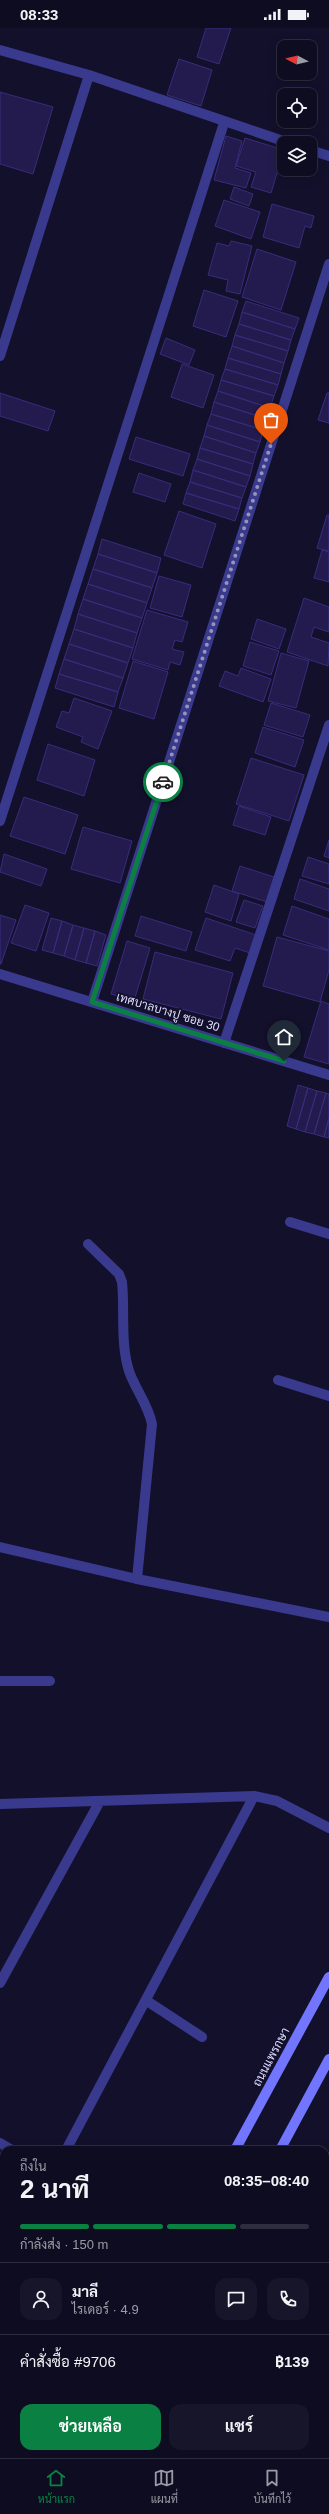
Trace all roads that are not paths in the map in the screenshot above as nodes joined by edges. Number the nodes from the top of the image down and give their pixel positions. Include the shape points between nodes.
1 (0, 50) edge
2 (89, 75) junction
3 (224, 123) junction
4 (277, 139) edge
5 (317, 152) edge
6 (329, 156) edge
7 (329, 264) edge
8 (0, 356) edge
9 (329, 725) edge
10 (0, 821) edge
11 (0, 974) edge
12 (92, 1002) junction
13 (224, 1043) junction
14 (329, 1075) edge
15 (290, 1222) dead end
16 (329, 1234) edge
17 (88, 1244) dead end
18 (278, 1380) dead end
19 (329, 1396) edge
20 (0, 1547) edge
21 (137, 1579) junction
22 (329, 1617) edge
23 (0, 1681) edge
24 (50, 1681) dead end
25 (254, 1796) junction
26 (100, 1801) junction
27 (0, 1804) edge
28 (329, 1828) edge
29 (329, 1977) edge
30 (0, 1983) edge
31 (147, 2001) junction
32 (202, 2037) dead end
33 (329, 2059) edge
34 (68, 2146) edge
35 (237, 2146) edge
36 (282, 2146) edge

1 - 2 street
2 - 3 street
2 - 8 street
3 - 4 street
3 - 10 street
5 - 6 street
7 - 12 street
9 - 13 street
11 - 12 street, เทศบาลบางปู ซอย 30
12 - 13 street, เทศบาลบางปู ซอย 30
13 - 14 street, เทศบาลบางปู ซอย 30
15 - 16 street
17 - 21 street via 119,1274 122,1282 125,1353 129,1371 149,1410 152,1424
18 - 19 street
20 - 21 street
21 - 22 street
23 - 24 street
25 - 26 street
25 - 28 street via 277,1801
25 - 31 street
26 - 27 street
26 - 30 street
29 - 35 main road, ถนนแพรกษา
31 - 32 street
31 - 34 street
33 - 36 main road

